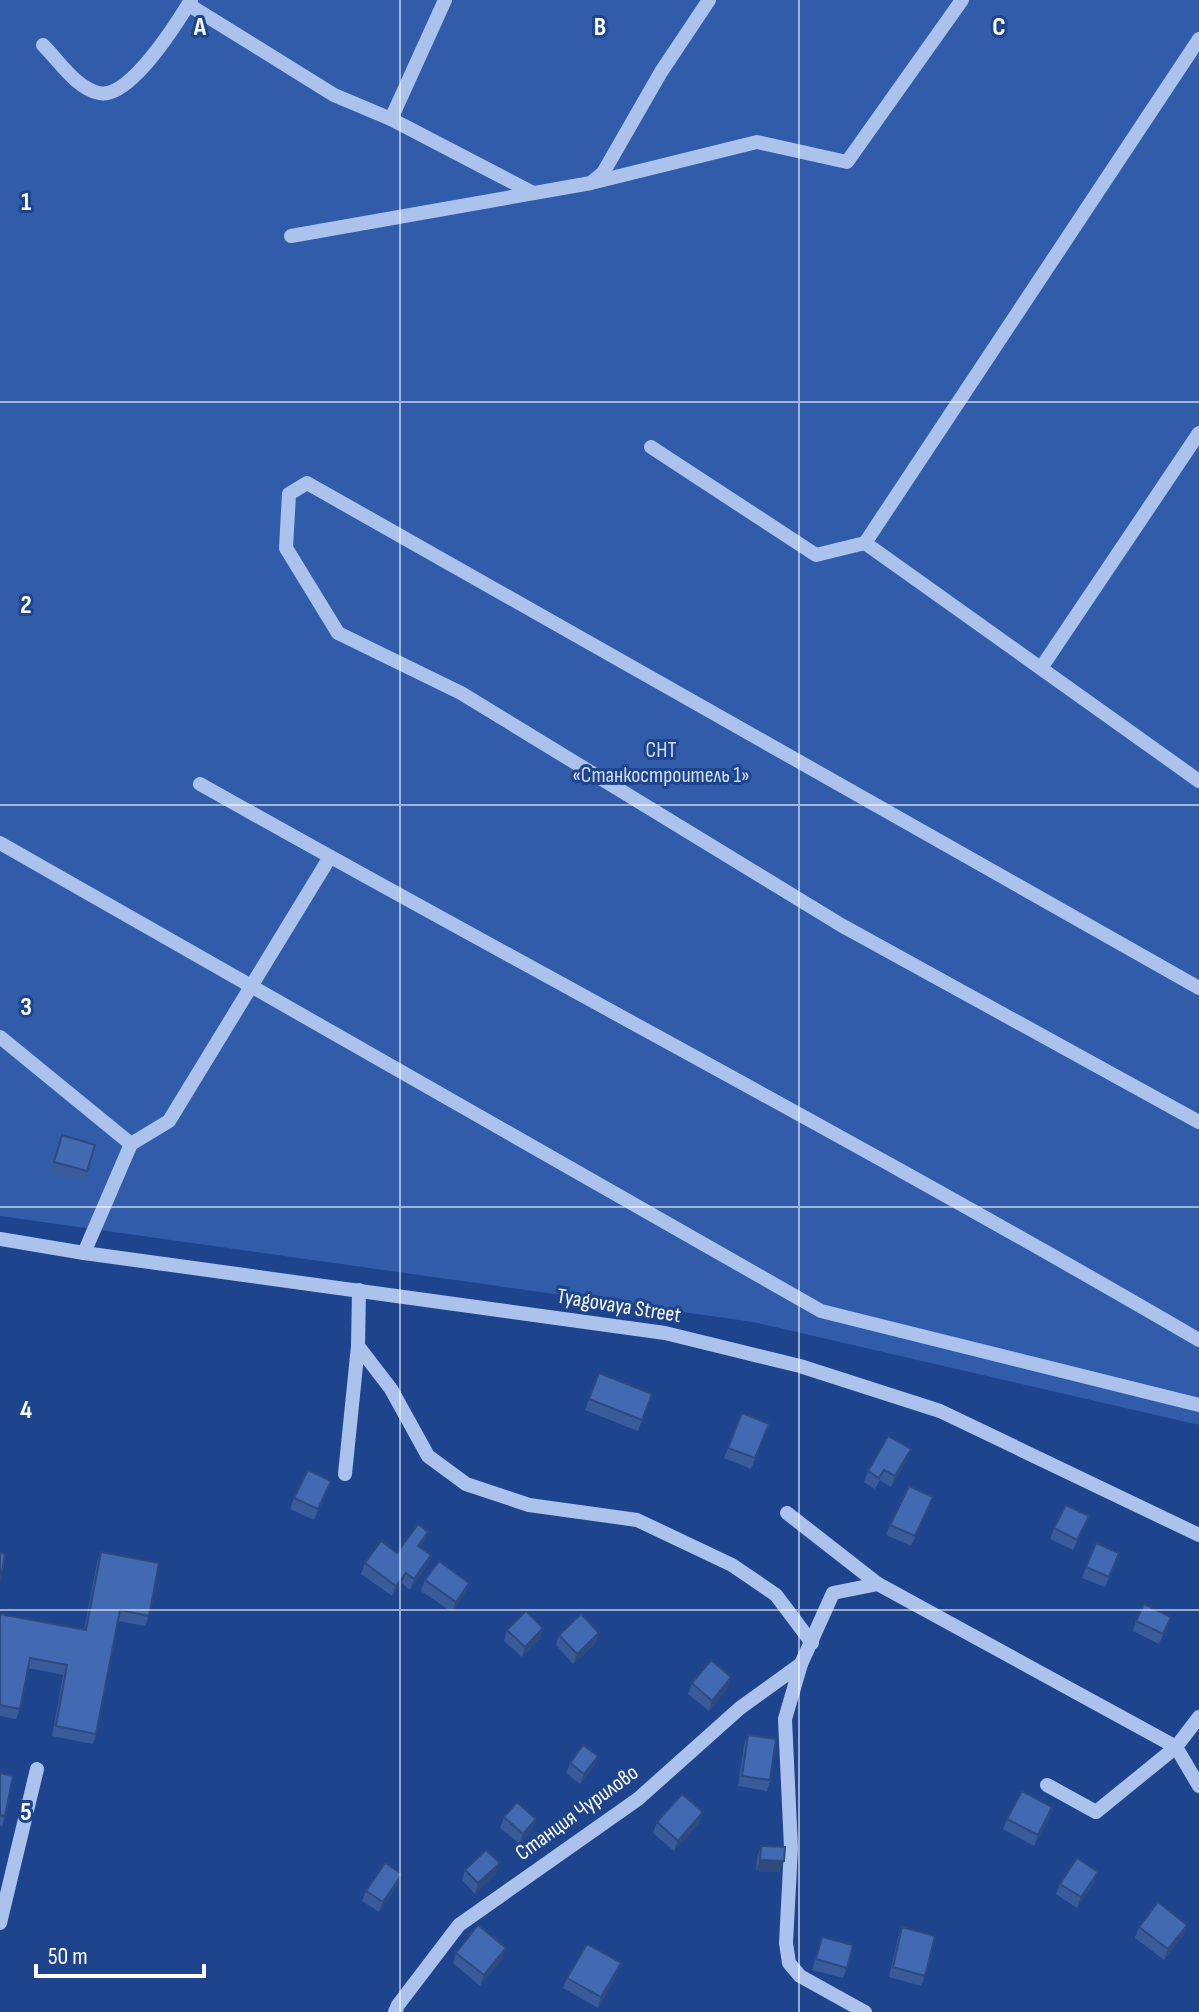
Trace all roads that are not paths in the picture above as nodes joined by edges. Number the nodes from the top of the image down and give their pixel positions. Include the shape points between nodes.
1 (445, 0) edge
2 (709, 0) edge
3 (962, 0) edge
4 (190, 2) edge
5 (1199, 39) edge
6 (43, 45) dead end
7 (391, 119) junction
8 (591, 183) junction
9 (533, 193) junction
10 (291, 236) dead end
11 (1199, 433) edge
12 (651, 447) dead end
13 (865, 543) junction
14 (1041, 668) junction
15 (1199, 781) edge
16 (200, 784) dead end
17 (0, 843) edge
18 (330, 857) junction
19 (250, 988) junction
20 (1199, 988) edge
21 (0, 1037) edge
22 (1199, 1122) edge
23 (131, 1144) junction
24 (0, 1239) edge
25 (84, 1253) junction
26 (359, 1290) junction
27 (1199, 1340) edge
28 (358, 1346) junction
29 (1199, 1405) edge
30 (345, 1474) dead end
31 (787, 1513) dead end
32 (1199, 1535) edge
33 (878, 1584) junction
34 (812, 1643) junction
35 (801, 1664) junction
36 (1199, 1717) edge
37 (1176, 1747) junction
38 (37, 1769) dead end
39 (1047, 1785) dead end
40 (1199, 1786) edge
41 (0, 1923) edge
42 (858, 2010) edge
43 (395, 2012) edge

1 - 7 street
2 - 8 street via 603,173
3 - 8 street via 847,162 757,142
4 - 6 street via 152,57 113,93 81,85
4 - 7 street via 334,95
5 - 13 street
7 - 9 street
8 - 9 street
9 - 10 street
11 - 14 street
12 - 13 street via 816,555
13 - 14 street
14 - 15 street
16 - 18 street
17 - 19 street
18 - 19 street
18 - 27 street via 1022,1237
19 - 23 street via 169,1121
19 - 29 street via 821,1311
20 - 22 street via 307,483 289,494 286,548 338,633 461,693 841,925
21 - 23 street
23 - 25 street
24 - 25 street, Tyagovaya Street
25 - 26 street, Tyagovaya Street
26 - 28 street
26 - 32 street, Tyagovaya Street via 665,1333 800,1366 940,1411
28 - 30 street
28 - 34 street via 391,1389 428,1456 466,1484 529,1505 637,1520 732,1565 776,1595
31 - 33 street
33 - 34 street, Станция Чурилово via 833,1593
33 - 37 street
34 - 35 street, Станция Чурилово
35 - 42 street, Станция Чурилово via 785,1719 789,1963 800,1976
35 - 43 street, Станция Чурилово via 740,1708 638,1799 459,1925
36 - 37 street
37 - 39 street via 1096,1812
37 - 40 street
38 - 41 street

